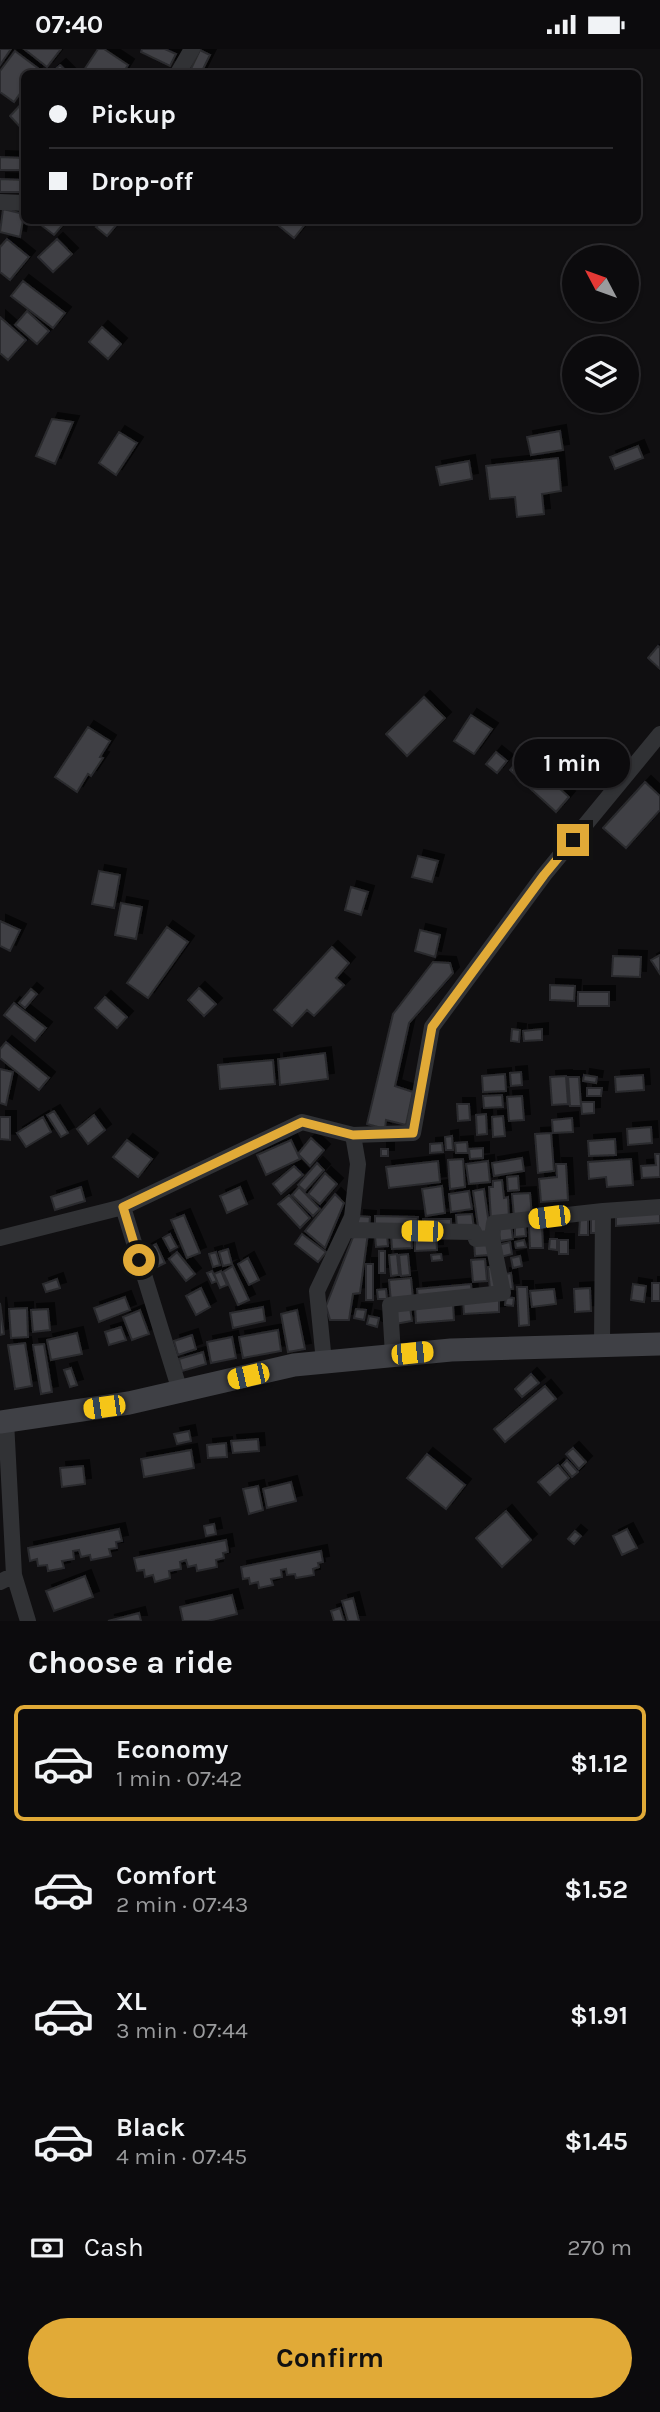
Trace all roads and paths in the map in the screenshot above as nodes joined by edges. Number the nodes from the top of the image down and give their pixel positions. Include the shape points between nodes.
1 (192, 49) edge
2 (180, 70) edge
3 (0, 202) edge
4 (21, 203) edge
5 (660, 734) edge
6 (353, 1135) junction
7 (123, 1207) junction
8 (660, 1207) edge
9 (603, 1211) junction
10 (346, 1230) junction
11 (0, 1238) edge
12 (492, 1238) junction
13 (660, 1344) edge
14 (602, 1345) junction
15 (393, 1355) junction
16 (324, 1362) junction
17 (180, 1391) junction
18 (3, 1422) edge
19 (7, 1579) edge
20 (28, 1621) edge

1 - 2 street
3 - 4 street
5 - 6 street via 544,875 432,1027 413,1133
6 - 7 street via 302,1122
6 - 10 street via 358,1164 352,1217
7 - 11 street
7 - 17 street
8 - 9 street
9 - 12 street via 494,1223
9 - 14 street
10 - 12 street via 474,1232 476,1239
10 - 16 street via 317,1290
12 - 15 street via 503,1293 390,1305
13 - 14 main road
14 - 15 main road
15 - 16 main road
16 - 17 main road
17 - 18 main road
18 - 19 street
19 - 20 street

